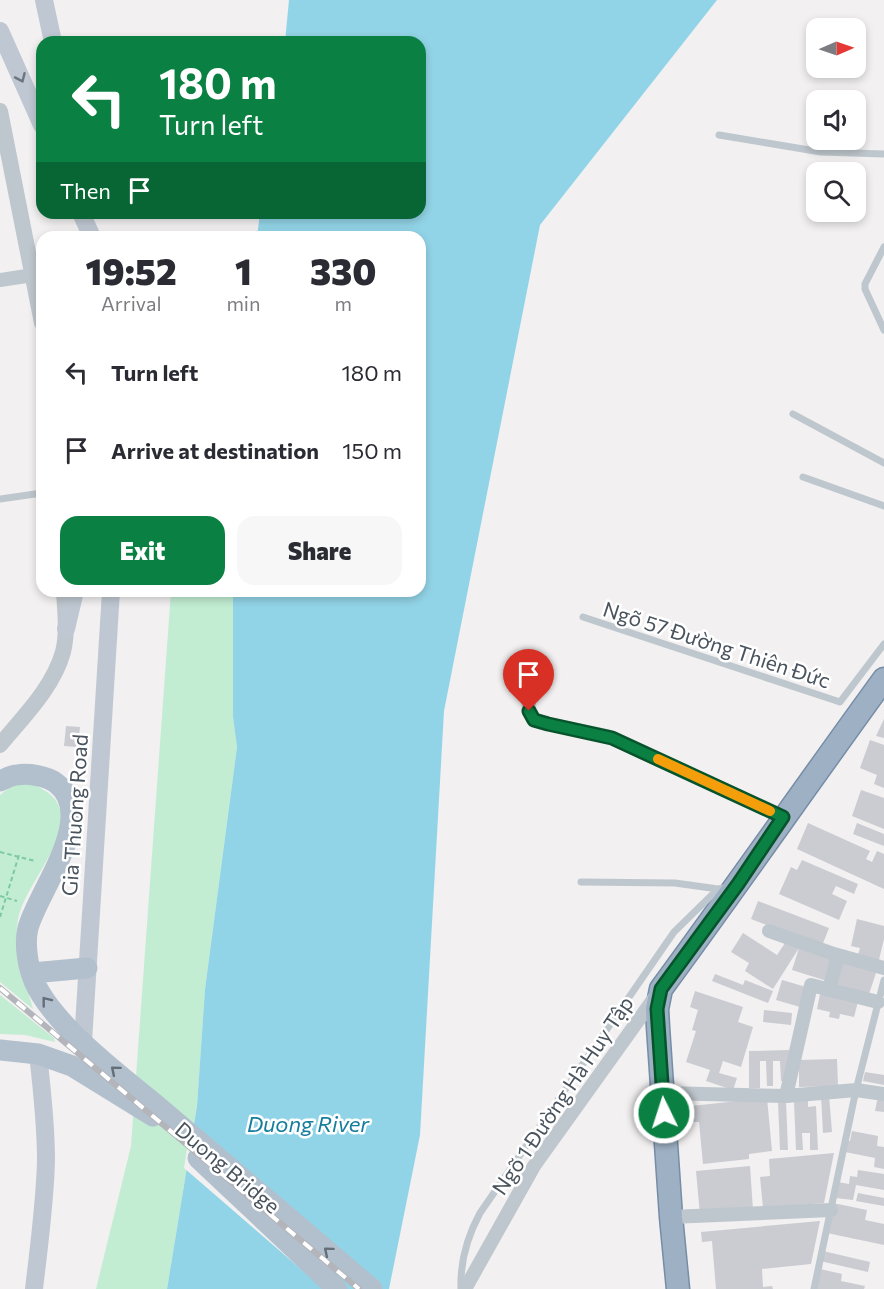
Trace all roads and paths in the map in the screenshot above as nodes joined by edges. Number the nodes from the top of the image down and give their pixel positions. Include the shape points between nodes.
1 (44, 0) edge
2 (0, 31) edge
3 (52, 36) edge
4 (0, 111) edge
5 (36, 112) edge
6 (2, 129) edge
7 (719, 135) dead end
8 (884, 154) edge
9 (884, 247) edge
10 (33, 275) junction
11 (0, 280) edge
12 (36, 291) edge
13 (884, 330) edge
14 (793, 414) dead end
15 (884, 463) edge
16 (802, 477) dead end
17 (36, 494) edge
18 (0, 499) edge
19 (884, 506) edge
20 (64, 597) edge
21 (74, 597) edge
22 (111, 597) edge
23 (582, 617) dead end
24 (66, 629) junction
25 (884, 644) edge
26 (884, 679) edge
27 (528, 689) dead end
28 (0, 745) edge
29 (0, 781) edge
30 (783, 817) junction
31 (0, 852) edge
32 (19, 855) junction
33 (35, 861) dead end
34 (581, 882) dead end
35 (728, 887) junction
36 (0, 896) edge
37 (6, 897) junction
38 (17, 902) dead end
39 (0, 917) edge
40 (769, 931) dead end
41 (838, 955) junction
42 (87, 968) junction
43 (884, 968) edge
44 (32, 973) junction
45 (884, 980) edge
46 (661, 989) junction
47 (829, 990) junction
48 (878, 1002) junction
49 (84, 1043) junction
50 (0, 1050) edge
51 (38, 1054) junction
52 (856, 1090) junction
53 (663, 1093) junction
54 (884, 1094) edge
55 (786, 1096) junction
56 (831, 1210) junction
57 (671, 1217) junction
58 (34, 1289) edge
59 (337, 1289) edge
60 (372, 1289) edge
61 (463, 1289) edge
62 (678, 1289) edge
63 (814, 1289) edge

1 - 3 main road
2 -> 5 main road
4 - 6 street
6 - 10 street
7 - 8 lane via 821,152
9 - 13 lane via 865,289
10 - 11 street
10 - 12 street
14 - 15 lane
16 - 19 lane
17 - 18 lane
20 - 24 street
21 - 24 main road
22 - 42 main road, Gia Thuong Road
23 - 25 lane, Ngõ 57 Đường Thiên Đức via 840,702
24 - 28 street via 63,652 53,675 41,696
26 - 30 highway
27 - 30 street via 529,711 534,720 607,736
29 - 44 main road, Duong Bridge via 17,774 52,779 69,798 66,845 28,929
30 - 35 highway
31 - 32 path
32 - 33 path
32 - 37 path
34 - 35 lane
35 - 46 highway
35 - 61 lane via 674,932 480,1214 465,1249
36 - 37 path
37 - 38 path
37 - 39 path
40 - 41 street
41 - 43 street
41 - 47 street
42 - 44 main road
42 - 49 main road, Gia Thuong Road
49 -> 44 main road, Duong Bridge via 41,995
45 - 48 lane
46 - 53 highway via 657,1009
46 - 61 street, Ngõ 1 Đường Hà Huy Tập via 534,1166
47 - 48 street
47 - 55 street via 811,985
48 - 52 lane
60 -> 49 main road, Duong Bridge
50 - 51 main road, Duong Bridge
51 - 58 main road via 46,1161
51 - 59 main road, Duong Bridge via 72,1066 152,1115
52 - 54 street
52 - 55 street
52 - 56 lane
53 - 55 street
53 - 57 highway
56 - 57 street
56 - 63 lane
57 - 62 highway

